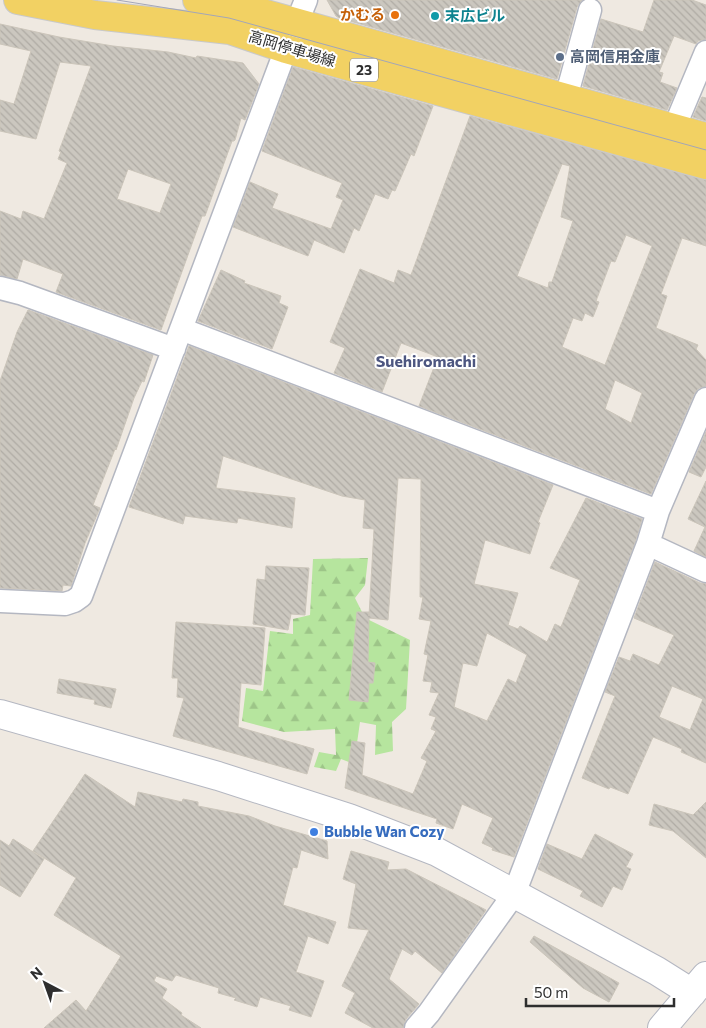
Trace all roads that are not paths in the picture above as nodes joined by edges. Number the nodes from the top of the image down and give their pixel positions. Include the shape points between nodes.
1 (18, 0) edge
2 (197, 0) edge
3 (590, 10) dead end
4 (301, 11) edge
5 (286, 48) junction
6 (706, 52) edge
7 (564, 98) junction
8 (555, 123) junction
9 (675, 129) junction
10 (706, 137) edge
11 (666, 154) junction
12 (706, 165) edge
13 (0, 288) edge
14 (177, 339) junction
15 (706, 399) edge
16 (658, 510) junction
17 (648, 544) junction
18 (706, 571) edge
19 (0, 601) edge
20 (0, 714) edge
21 (514, 894) junction
22 (699, 984) edge
23 (416, 1028) edge
24 (662, 1028) edge

1 - 5 main road, 高岡停車場線 / 23 via 95,15 230,30
2 - 4 main road, 高岡停車場線 / 23 via 248,9
3 - 7 street
4 - 5 street
4 - 7 main road, 高岡停車場線 / 23
5 - 8 main road, 高岡停車場線 / 23
5 - 14 street
6 - 9 street
7 - 8 street
7 - 9 main road, 高岡停車場線 / 23
8 - 11 main road, 高岡停車場線 / 23
9 - 10 main road, 高岡停車場線 / 23
9 - 11 street
11 - 12 main road, 高岡停車場線 / 23
13 - 14 street
14 - 16 street
14 - 19 street via 81,596 65,604
15 - 16 street
16 - 17 street
17 - 18 street
17 - 21 street
20 - 21 street via 218,776 349,818 438,852
21 - 22 street via 657,971
21 - 23 street
22 - 24 street

